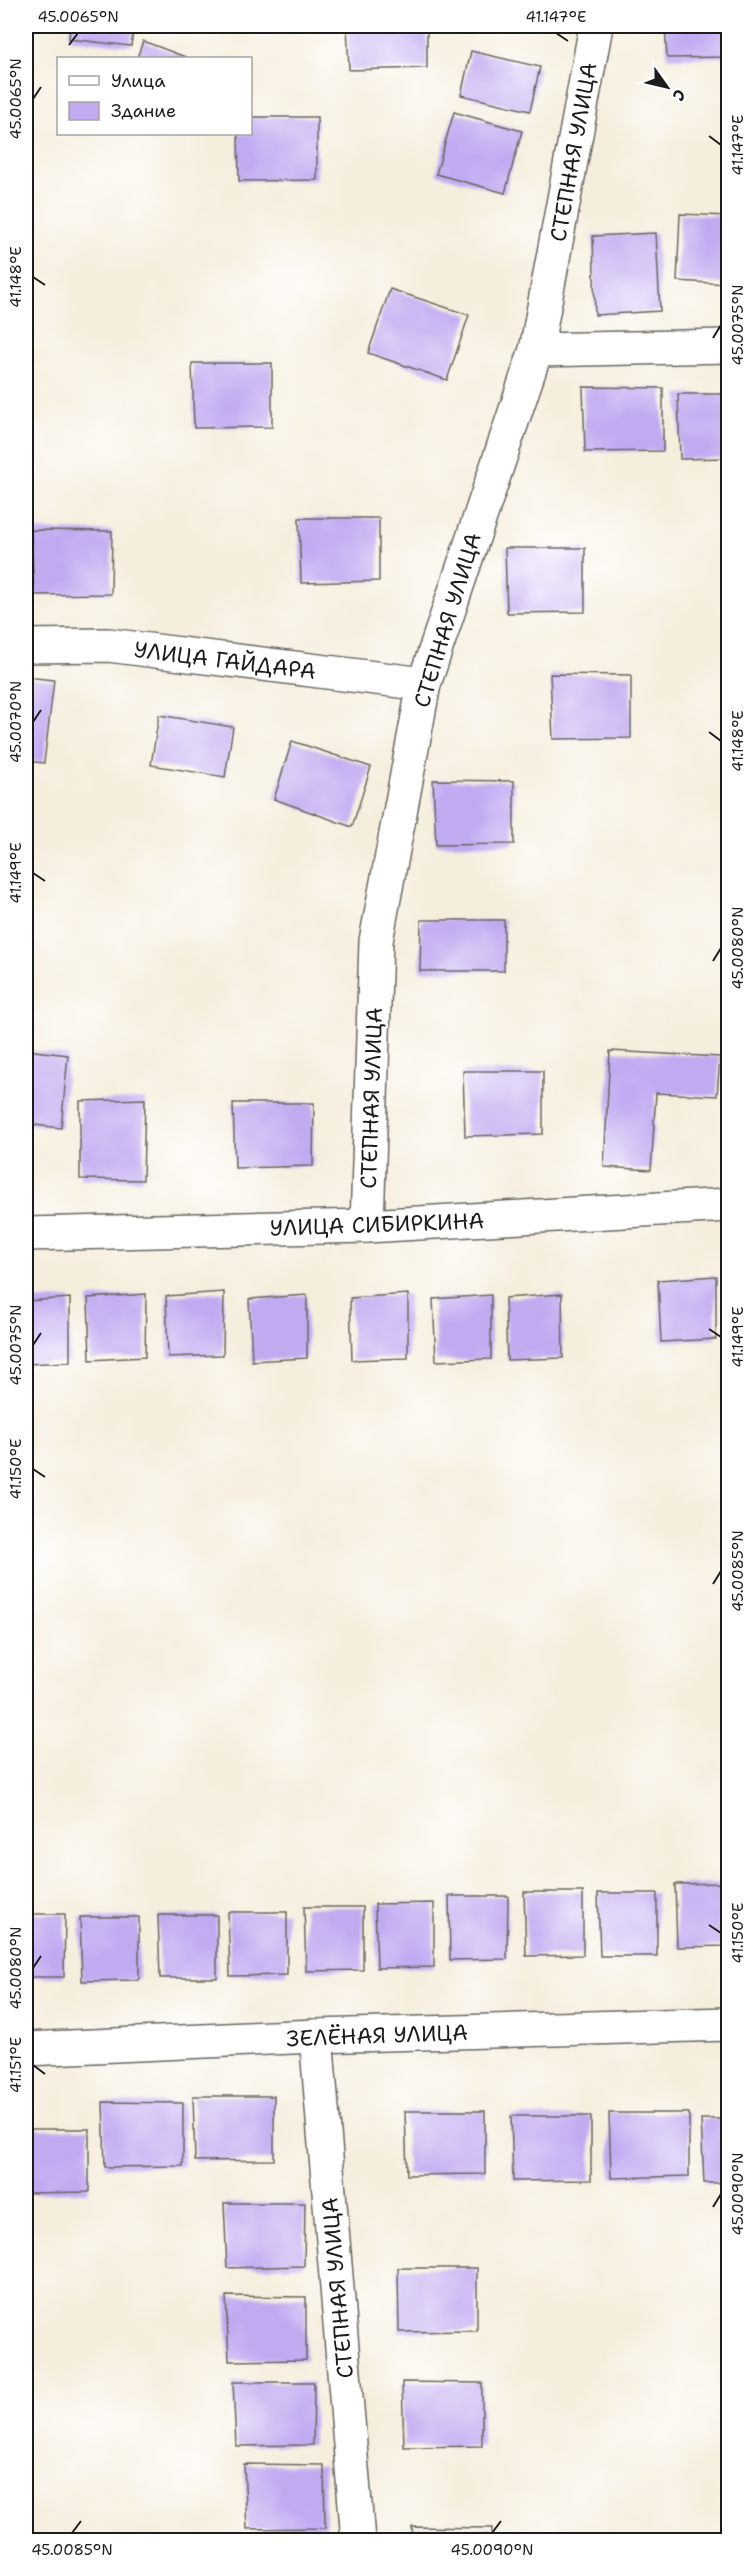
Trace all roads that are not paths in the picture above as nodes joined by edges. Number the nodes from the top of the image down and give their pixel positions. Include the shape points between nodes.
1 (596, 26) edge
2 (729, 346) edge
3 (536, 350) junction
4 (26, 645) edge
5 (424, 684) junction
6 (729, 1205) edge
7 (367, 1226) junction
8 (26, 1234) edge
9 (729, 2024) edge
10 (316, 2036) junction
11 (26, 2049) edge
12 (358, 2541) edge

1 - 3 street, СТЕПНАЯ УЛИЦА
2 - 3 street
3 - 5 street, СТЕПНАЯ УЛИЦА
4 - 5 street, УЛИЦА ГАЙДАРА via 108,645
5 - 7 street, СТЕПНАЯ УЛИЦА via 376,942
6 - 7 street, УЛИЦА СИБИРКИНА
7 - 8 street, УЛИЦА СИБИРКИНА
9 - 10 street, ЗЕЛЁНАЯ УЛИЦА
10 - 11 street, ЗЕЛЁНАЯ УЛИЦА
10 - 12 street, СТЕПНАЯ УЛИЦА

